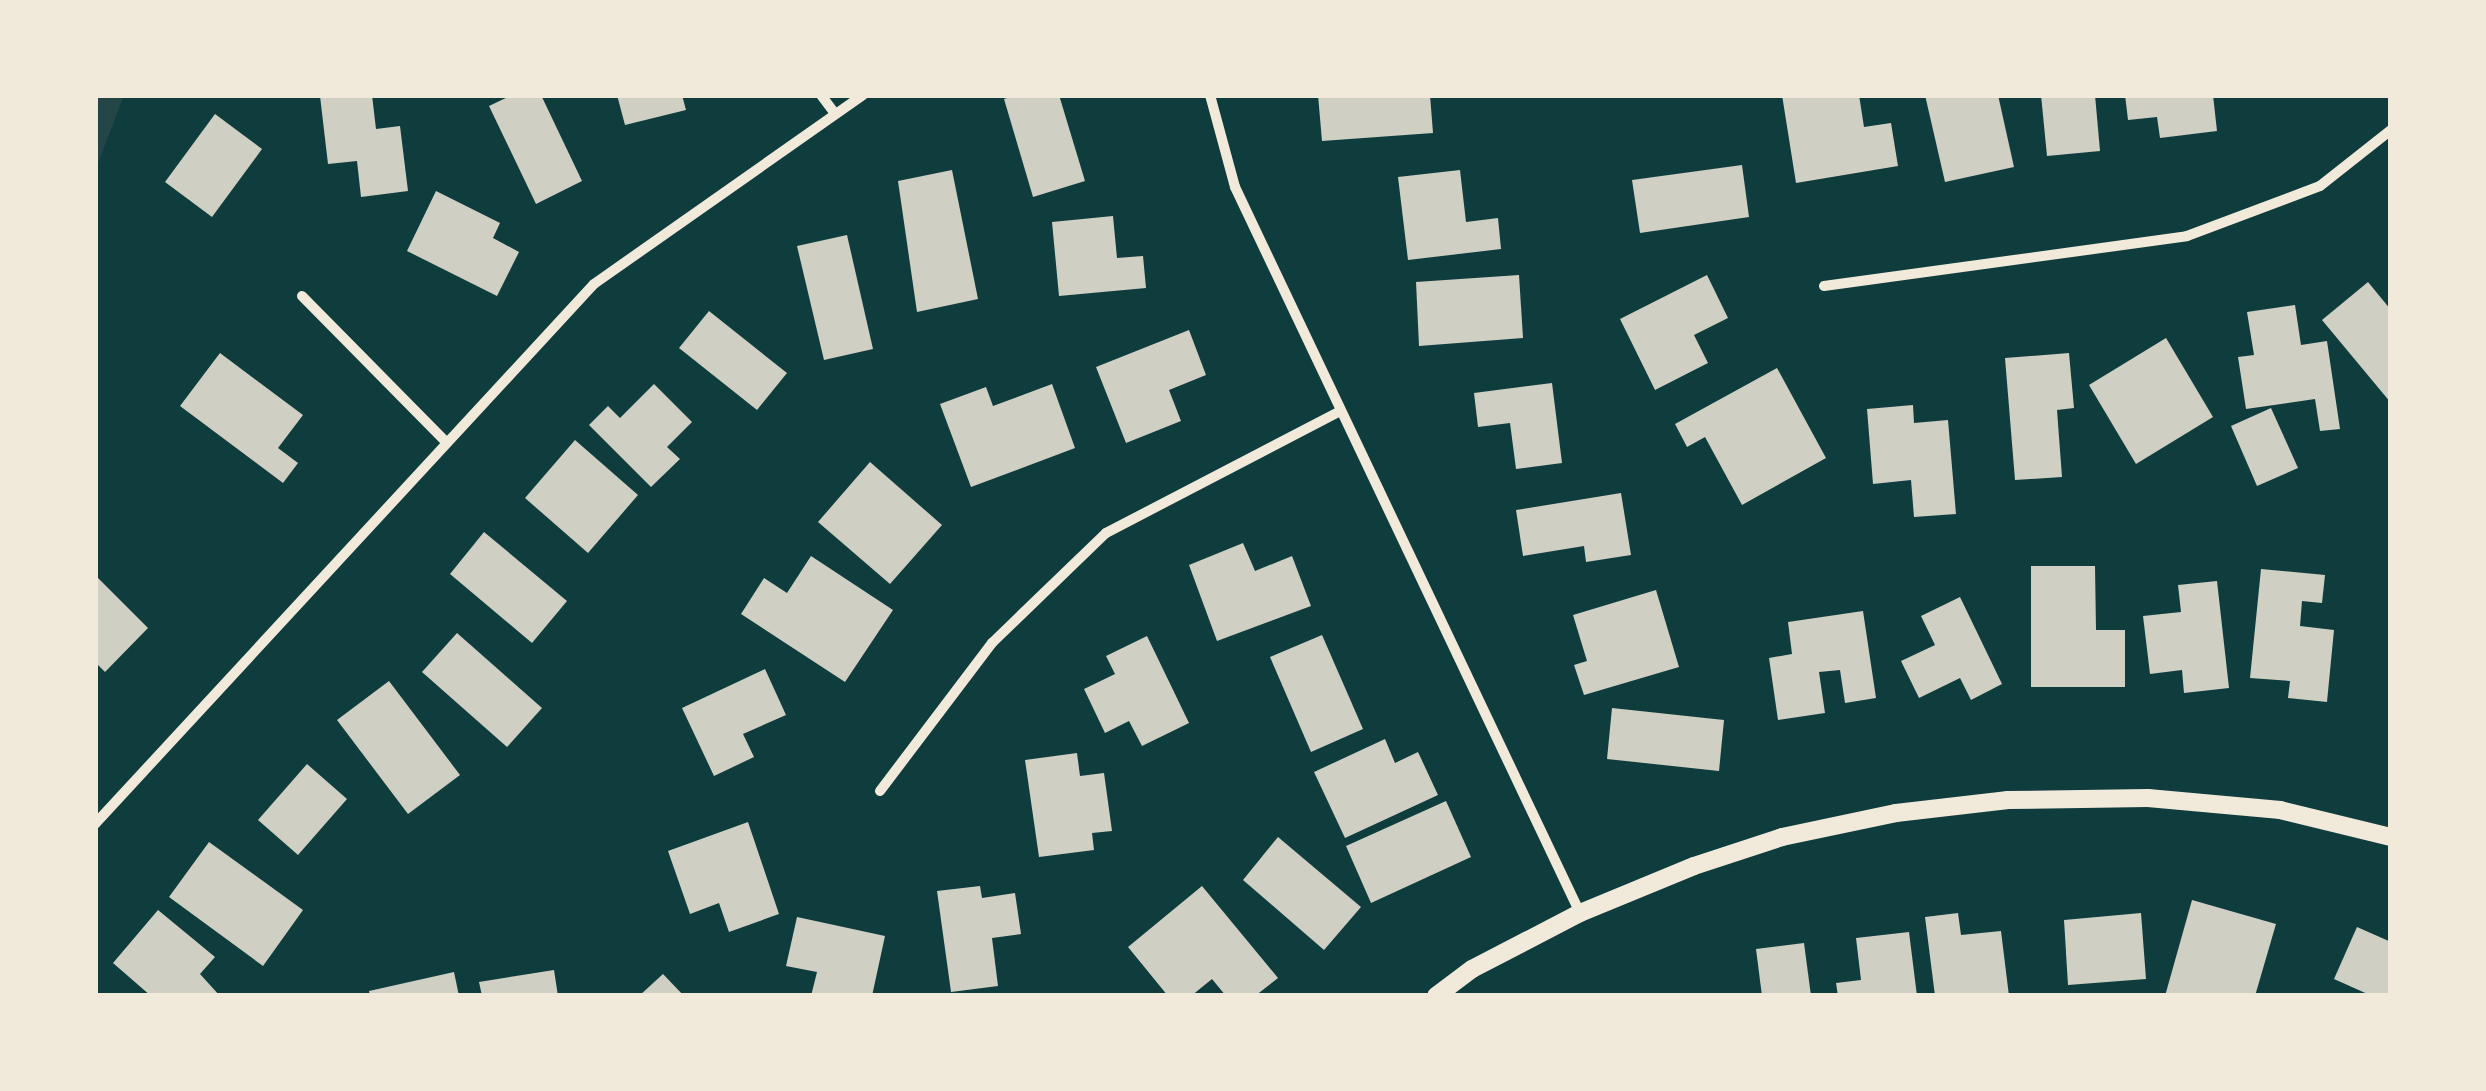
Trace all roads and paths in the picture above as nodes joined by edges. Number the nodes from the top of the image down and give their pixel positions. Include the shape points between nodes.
1 (821, 95) edge
2 (863, 95) edge
3 (1210, 95) edge
4 (833, 111) junction
5 (2391, 130) edge
6 (1824, 286) dead end
7 (302, 296) dead end
8 (1340, 411) junction
9 (444, 440) junction
10 (880, 792) dead end
11 (95, 824) edge
12 (2391, 837) edge
13 (1580, 913) junction
14 (1436, 996) edge

1 - 4 street
2 - 4 street
3 - 8 street via 1235,187
4 - 9 street via 594,284
5 - 6 street via 2320,186 2188,236
7 - 9 street
8 - 10 street via 1106,532 992,643
8 - 13 street
9 - 11 street
12 - 13 street via 2280,810 2148,798 2008,800 1896,813 1782,837
13 - 14 street

